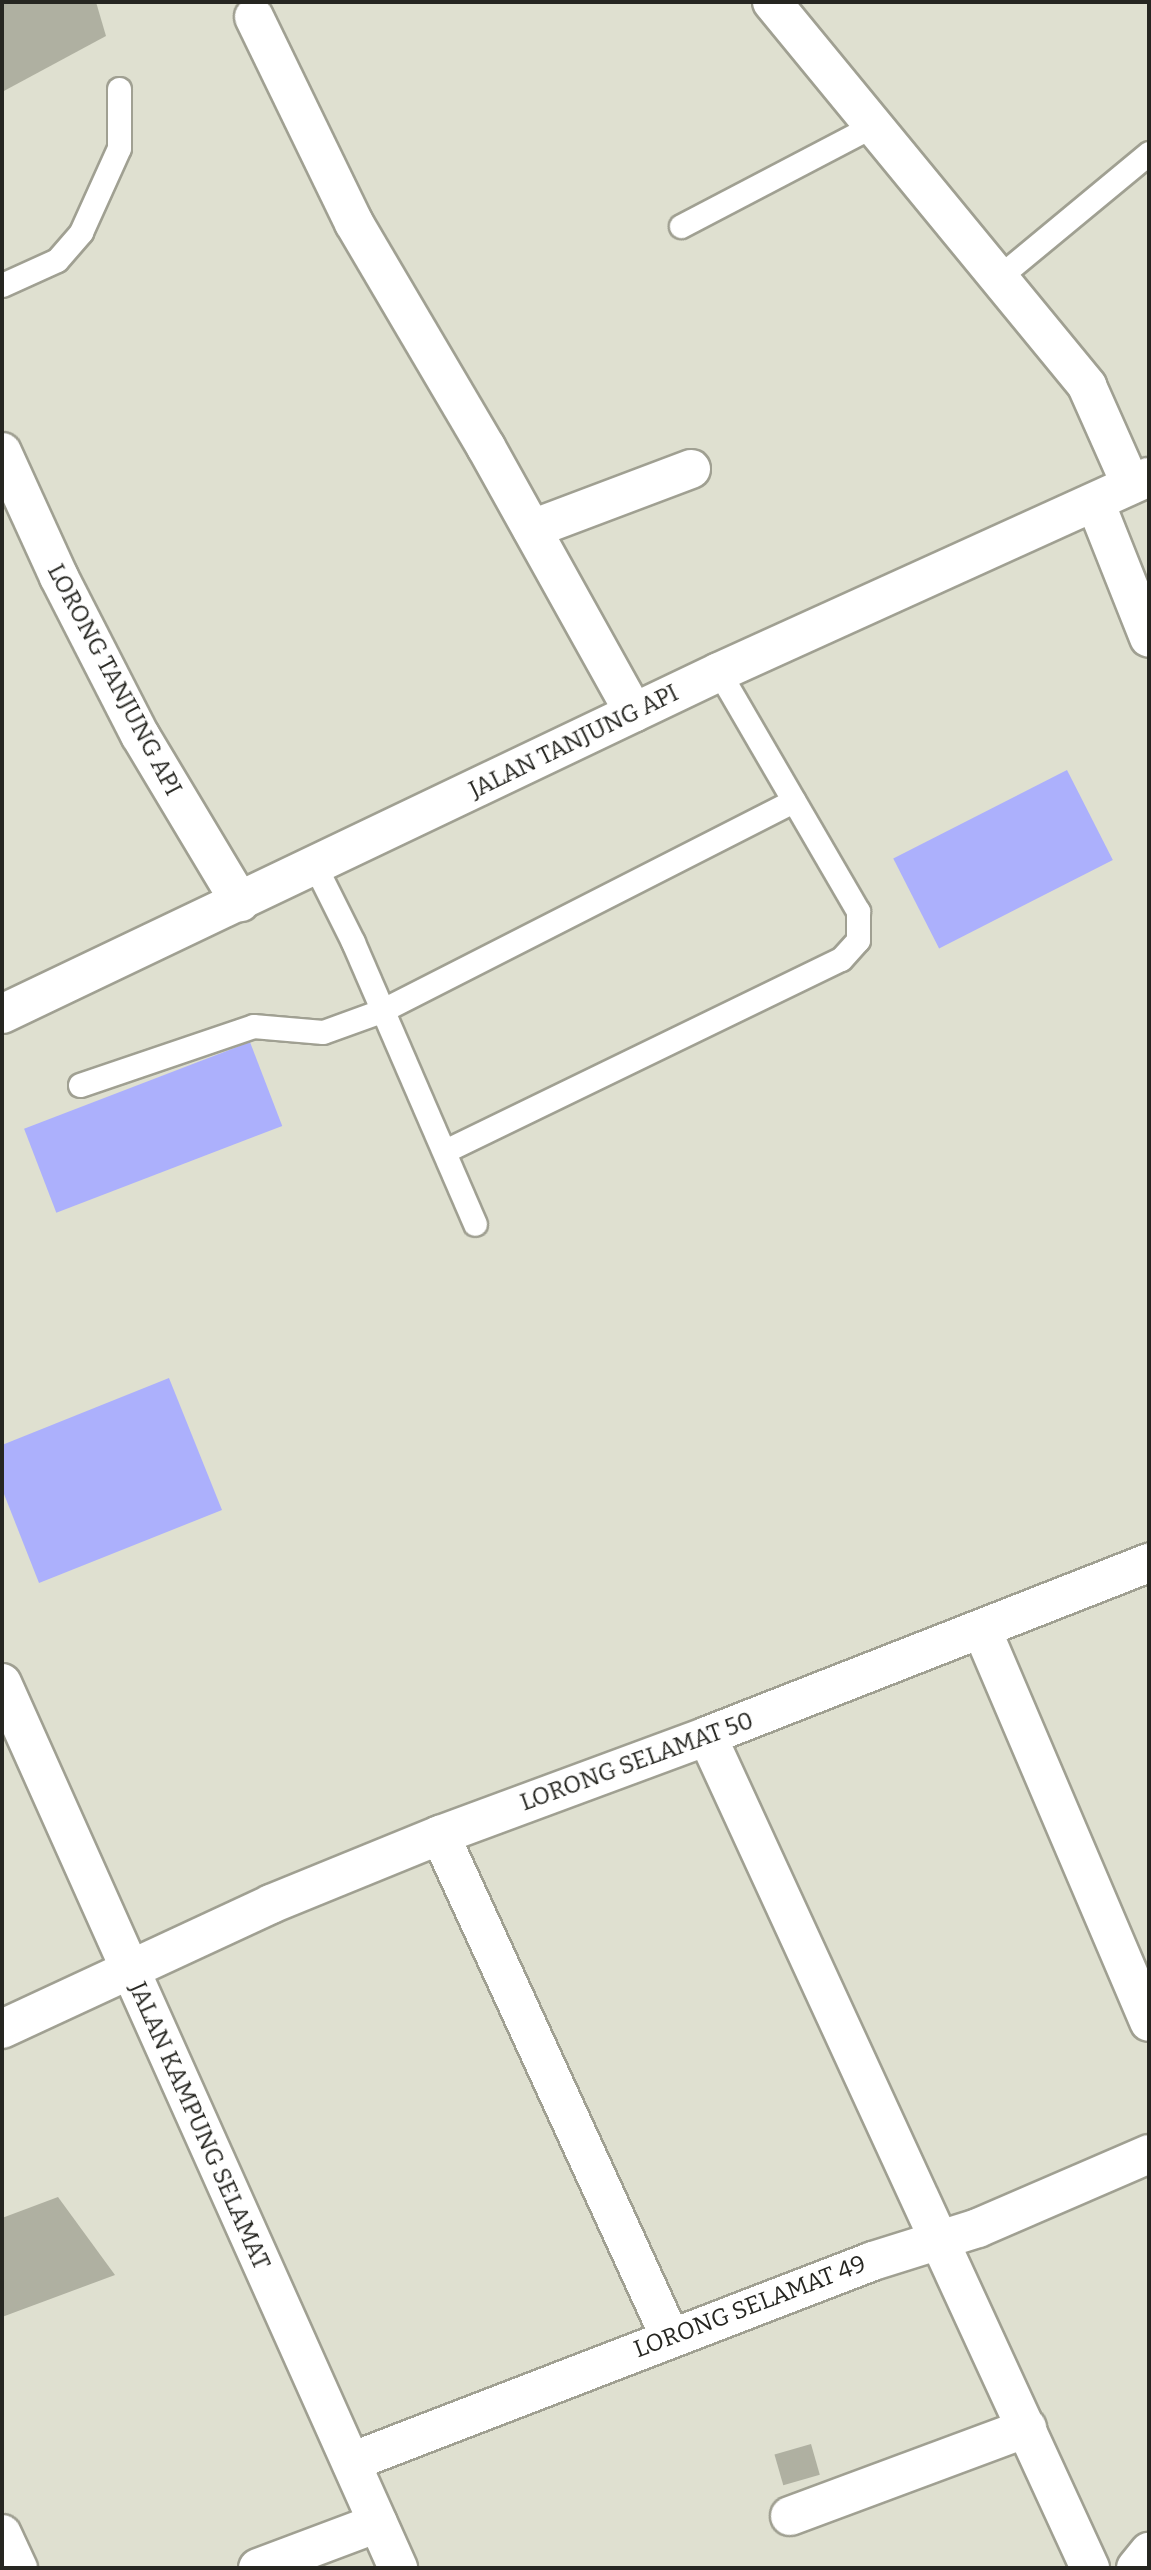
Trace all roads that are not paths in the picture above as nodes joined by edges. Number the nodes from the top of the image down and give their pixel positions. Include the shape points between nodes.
1 (772, 2) edge
2 (254, 17) dead end
3 (119, 89) dead end
4 (874, 125) junction
5 (1149, 153) edge
6 (681, 226) dead end
7 (999, 277) junction
8 (2, 285) edge
9 (2, 452) edge
10 (691, 469) dead end
11 (1140, 481) edge
12 (1095, 502) junction
13 (532, 529) junction
14 (1149, 638) edge
15 (719, 672) junction
16 (634, 713) junction
17 (794, 801) junction
18 (315, 866) junction
19 (240, 901) junction
20 (381, 1011) junction
21 (2, 1014) edge
22 (80, 1085) dead end
23 (445, 1151) junction
24 (475, 1224) dead end
25 (1149, 1563) edge
26 (982, 1630) junction
27 (2, 1683) edge
28 (707, 1736) junction
29 (440, 1835) junction
30 (129, 1972) junction
31 (1149, 2022) edge
32 (2, 2029) edge
33 (1149, 2154) edge
34 (941, 2239) junction
35 (670, 2337) junction
36 (1027, 2428) junction
37 (351, 2462) junction
38 (790, 2516) dead end
39 (378, 2522) junction
40 (2, 2534) edge
41 (1149, 2552) edge
42 (18, 2568) edge
43 (258, 2568) edge
44 (398, 2568) edge
45 (1090, 2568) edge
46 (1136, 2568) edge

1 - 4 street
2 - 13 street via 354,223
3 - 8 lane via 119,148 81,232 57,260
4 - 6 lane
4 - 7 street
5 - 7 lane
7 - 11 street via 1087,386
9 - 19 street, LORONG TANJUNG API via 140,735
10 - 13 street
11 - 12 street, JALAN TANJUNG API
12 - 14 street
12 - 15 street, JALAN TANJUNG API
13 - 16 street
15 - 16 street, JALAN TANJUNG API
15 - 17 lane
16 - 18 street, JALAN TANJUNG API
17 - 20 lane
17 - 23 lane via 858,911 858,940 841,959
18 - 19 street, JALAN TANJUNG API
18 - 20 lane
19 - 21 street, JALAN TANJUNG API
20 - 22 lane via 323,1032 253,1026
20 - 23 lane
23 - 24 lane
25 - 26 street, LORONG SELAMAT 50
26 - 28 street, LORONG SELAMAT 50
26 - 31 street
27 - 30 street, JALAN KAMPUNG SELAMAT
28 - 29 street, LORONG SELAMAT 50
28 - 34 street
29 - 30 street, LORONG SELAMAT 50 via 271,1904
29 - 35 street
30 - 32 street, LORONG SELAMAT 50
30 - 37 street, JALAN KAMPUNG SELAMAT
33 - 34 street, LORONG SELAMAT 49 via 978,2228
34 - 35 street, LORONG SELAMAT 49
34 - 36 street
35 - 37 street, LORONG SELAMAT 49
36 - 38 street
36 - 45 street
37 - 39 street, JALAN KAMPUNG SELAMAT
39 - 43 street
39 - 44 street, JALAN KAMPUNG SELAMAT
40 - 42 street
41 - 46 street

